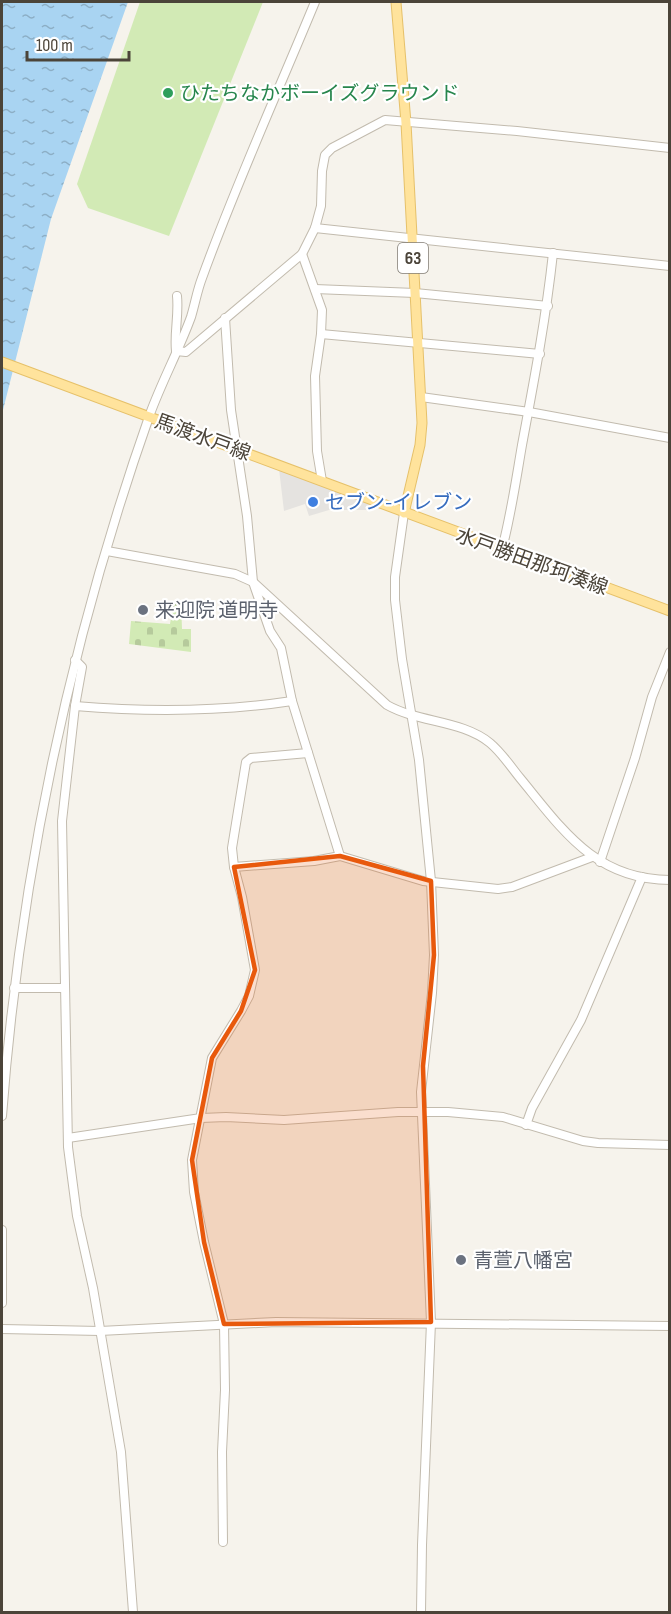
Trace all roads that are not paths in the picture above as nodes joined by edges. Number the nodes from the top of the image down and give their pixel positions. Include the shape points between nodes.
1 (315, 2) edge
2 (396, 2) edge
3 (406, 123) junction
4 (669, 148) edge
5 (315, 228) junction
6 (412, 237) junction
7 (553, 253) junction
8 (302, 254) junction
9 (669, 266) edge
10 (315, 289) junction
11 (415, 293) junction
12 (177, 296) dead end
13 (548, 306) junction
14 (225, 318) junction
15 (321, 334) junction
16 (418, 341) junction
17 (176, 351) junction
18 (540, 354) junction
19 (2, 362) edge
20 (421, 397) junction
21 (529, 412) junction
22 (149, 417) junction
23 (669, 438) edge
24 (237, 450) junction
25 (322, 481) junction
26 (404, 513) junction
27 (502, 549) junction
28 (107, 551) junction
29 (253, 582) junction
30 (669, 611) edge
31 (669, 652) edge
32 (75, 660) junction
33 (292, 701) junction
34 (75, 706) junction
35 (412, 716) junction
36 (308, 753) junction
37 (340, 856) junction
38 (596, 859) junction
39 (234, 867) junction
40 (642, 877) junction
41 (669, 880) edge
42 (431, 881) junction
43 (14, 988) junction
44 (65, 988) junction
45 (421, 1111) junction
46 (2, 1116) edge
47 (201, 1118) junction
48 (526, 1125) junction
49 (68, 1138) junction
50 (669, 1145) edge
51 (2, 1230) edge
52 (2, 1303) edge
53 (431, 1322) junction
54 (224, 1324) junction
55 (669, 1326) edge
56 (2, 1329) edge
57 (100, 1331) junction
58 (223, 1542) dead end
59 (133, 1612) edge
60 (421, 1612) edge

1 - 17 street via 226,215
2 - 3 main road, 63
3 - 4 street
3 - 5 street via 384,120 325,155
3 - 6 main road, 63
5 - 6 street
5 - 8 street
6 - 7 street
6 - 11 main road, 63
7 - 9 street
7 - 13 street
8 - 10 street
8 - 14 street
10 - 11 street
10 - 15 street via 322,310
11 - 13 street
11 - 16 main road, 63
12 - 17 street
13 - 18 street
14 - 17 street via 186,352
14 - 24 street via 227,375
15 - 16 street
15 - 25 street via 315,376
16 - 18 street
16 - 20 main road, 63
17 - 22 street
18 - 21 street
19 - 22 main road, 馬渡水戸線
20 - 21 street
20 - 26 main road, 63 via 422,436
21 - 23 street
21 - 27 street
22 - 24 main road, 馬渡水戸線
22 - 28 street
24 - 25 main road, 馬渡水戸線
24 - 29 street
25 - 26 main road, 馬渡水戸線
26 - 27 main road, 水戸勝田那珂湊線
26 - 35 street via 395,600
27 - 30 main road, 水戸勝田那珂湊線
28 - 29 street via 226,572
28 - 32 street
29 - 33 street via 280,648
29 - 35 street via 387,705
31 - 38 street via 635,758
32 - 34 street via 82,667
32 - 43 street via 35,847
33 - 34 street via 215,710
33 - 36 street
34 - 44 street via 62,821
35 - 38 street via 466,731 490,743 566,833
35 - 42 street
36 - 37 street
36 - 39 street via 251,758 246,762 232,848
37 - 39 street
37 - 42 street
38 - 40 street
38 - 42 street via 498,889
39 - 47 street via 255,970 242,1011 212,1058
40 - 41 street
40 - 48 street via 581,1020
42 - 45 street via 434,955
43 - 44 street
43 - 46 street
44 - 49 street
45 - 47 street via 284,1120
45 - 48 street via 494,1116
45 - 53 street
47 - 49 street
47 - 54 street via 192,1160 194,1192
48 - 50 street via 591,1142
49 - 57 street via 77,1216
51 - 52 street
53 - 54 street
53 - 55 street
53 - 60 street
54 - 57 street
54 - 58 street
56 - 57 street
57 - 59 street via 121,1452

